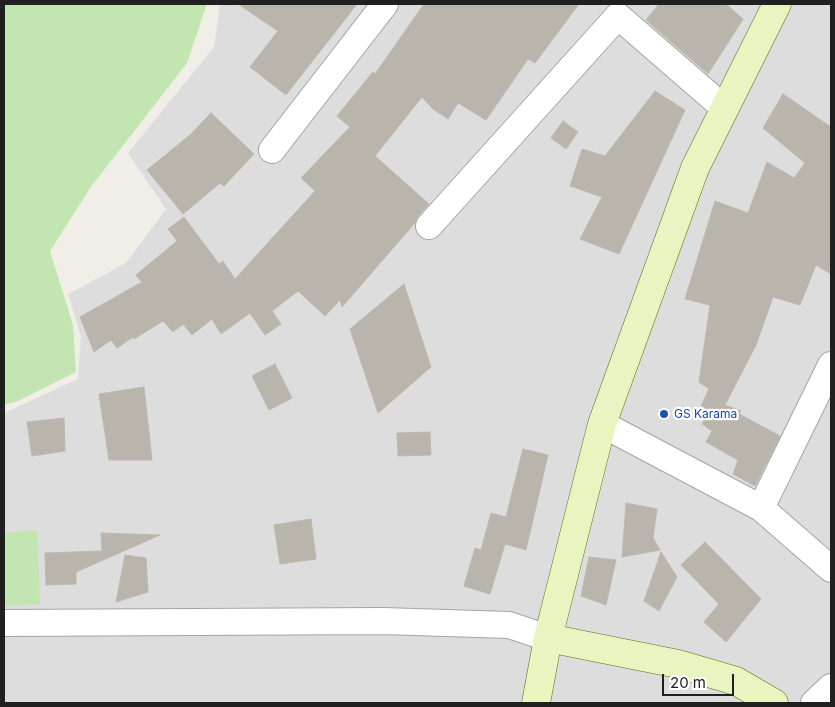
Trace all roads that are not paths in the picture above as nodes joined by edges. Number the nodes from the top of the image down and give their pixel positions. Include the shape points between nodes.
1 (385, 4) edge
2 (777, 4) edge
3 (724, 108) junction
4 (272, 150) dead end
5 (429, 226) dead end
6 (831, 365) edge
7 (602, 424) junction
8 (761, 508) junction
9 (831, 569) edge
10 (4, 623) edge
11 (548, 638) junction
12 (831, 687) edge
13 (536, 703) edge
14 (774, 703) edge
15 (814, 703) edge

1 - 4 street
2 - 3 main road
3 - 5 street via 618,16
3 - 7 main road via 695,168
6 - 8 street
7 - 8 street
7 - 11 main road
8 - 9 street
10 - 11 street via 432,622 509,625
11 - 13 main road
11 - 14 main road via 686,666 736,681
12 - 15 street

